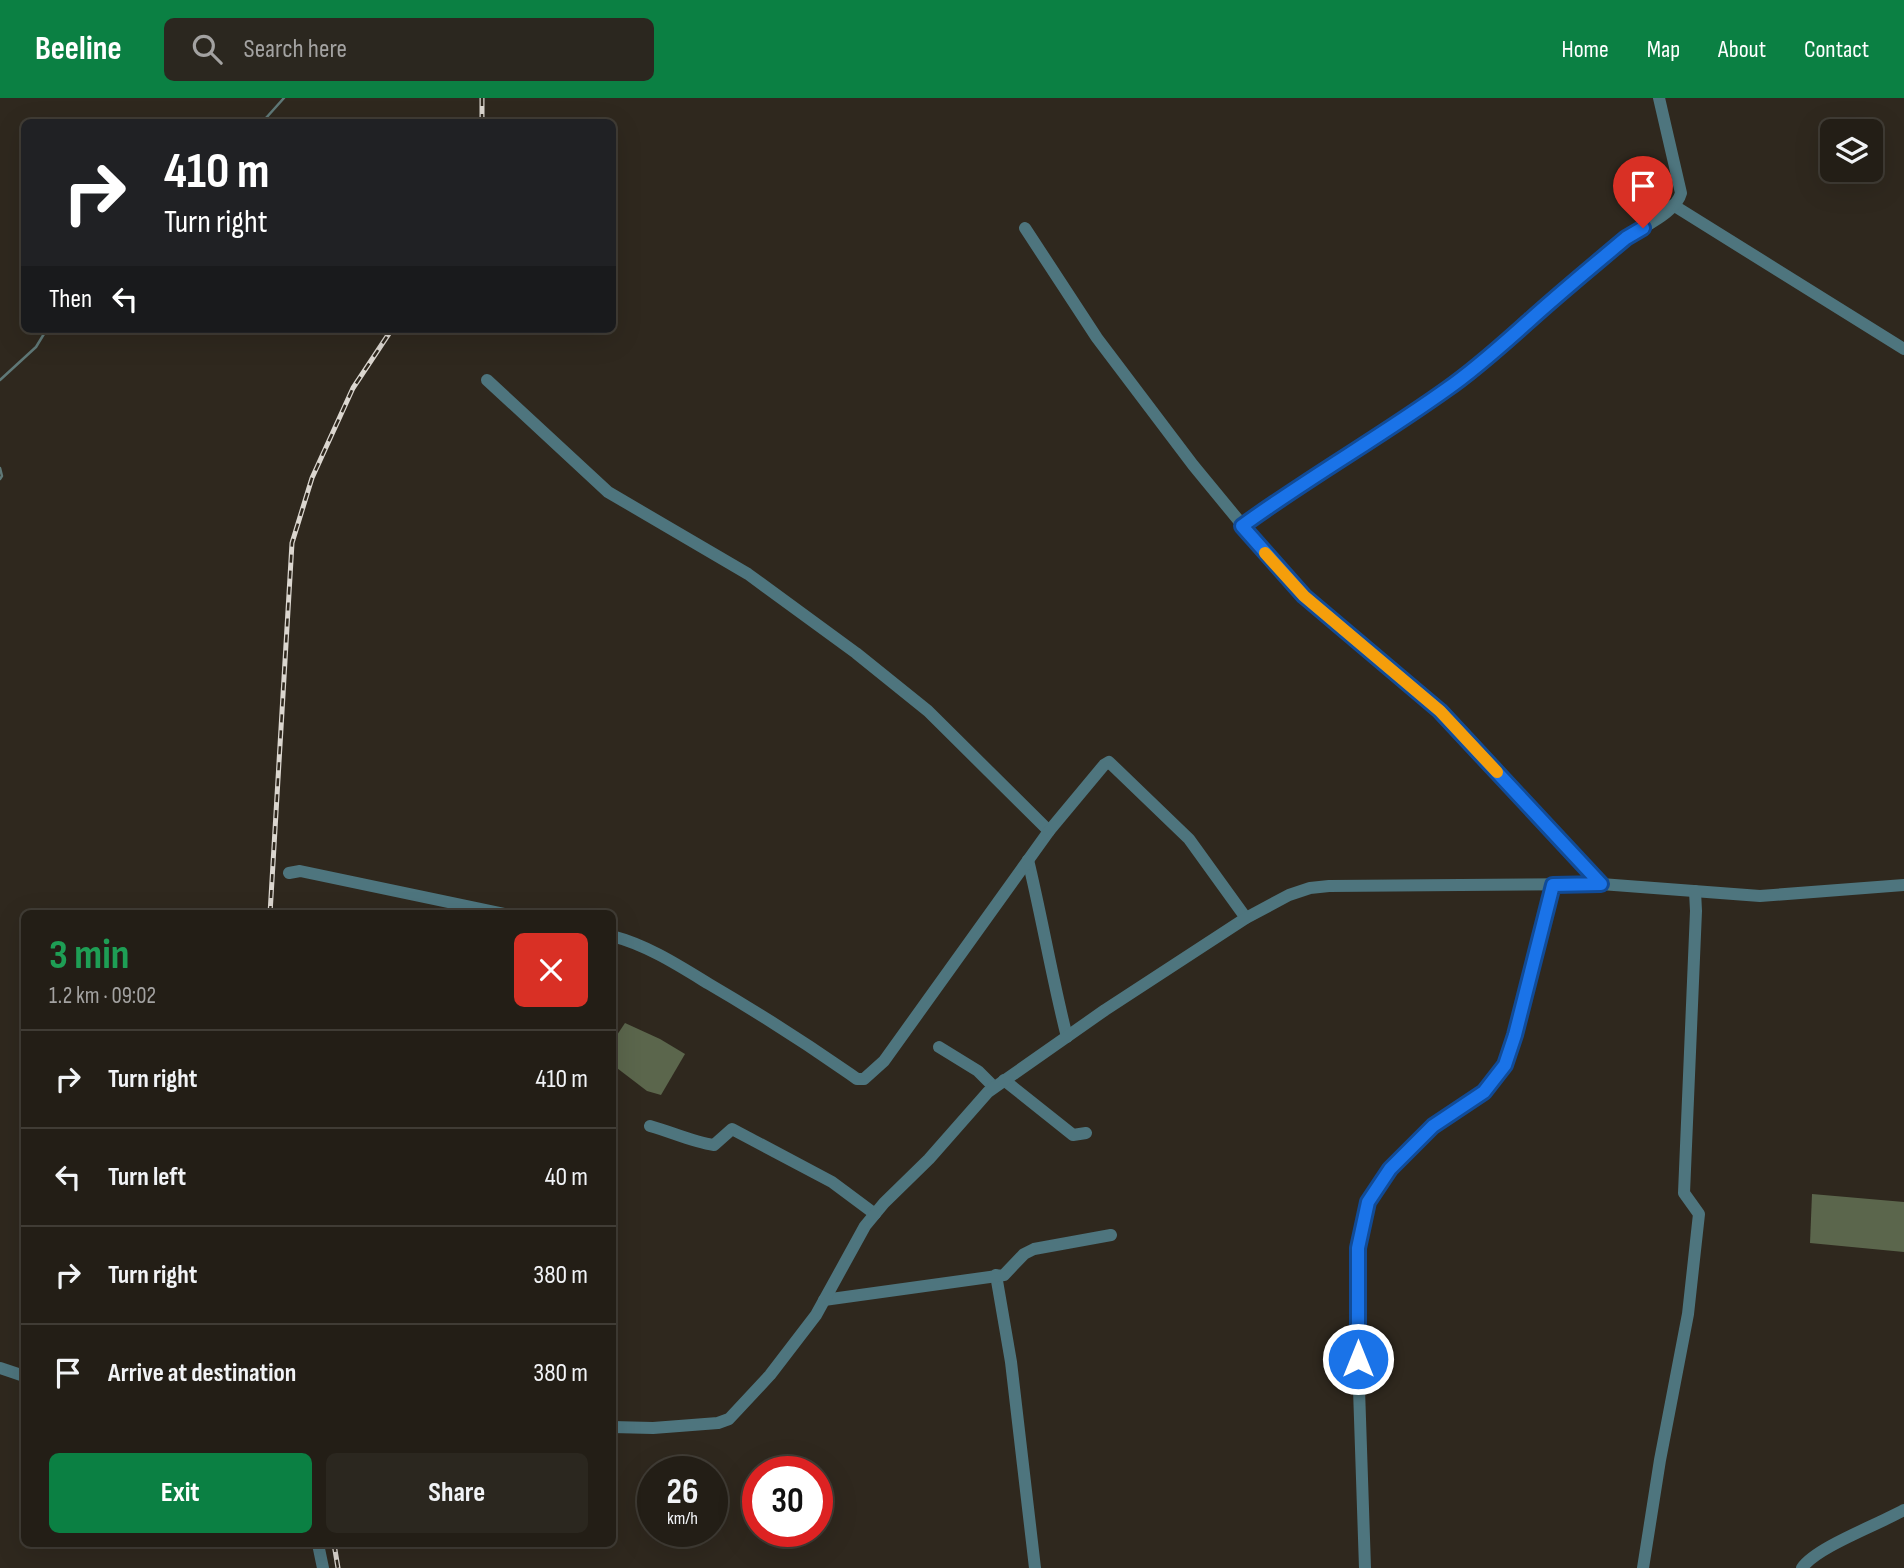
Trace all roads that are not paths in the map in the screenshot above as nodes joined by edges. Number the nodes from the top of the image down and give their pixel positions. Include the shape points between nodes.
1 (1659, 98) edge
2 (1673, 205) junction
3 (1025, 228) dead end
4 (1904, 349) edge
5 (487, 380) dead end
6 (1242, 526) junction
7 (1049, 831) junction
8 (1028, 860) junction
9 (289, 873) dead end
10 (1601, 884) junction
11 (1553, 885) junction
12 (1904, 885) edge
13 (1695, 891) junction
14 (486, 910) edge
15 (1246, 918) junction
16 (616, 937) edge
17 (1067, 1037) junction
18 (939, 1047) dead end
19 (999, 1084) junction
20 (650, 1126) dead end
21 (1086, 1133) dead end
22 (875, 1214) junction
23 (1111, 1235) dead end
24 (996, 1275) junction
25 (824, 1300) junction
26 (0, 1368) edge
27 (21, 1375) edge
28 (616, 1427) edge
29 (1904, 1510) edge
30 (319, 1547) edge
31 (323, 1568) edge
32 (1035, 1568) edge
33 (1365, 1568) edge
34 (1643, 1568) edge
35 (1802, 1568) edge

1 - 2 street via 1681,192
2 - 4 street
2 - 6 street via 1626,238 1447,390
3 - 6 street via 1097,338
5 - 7 street via 608,492 748,574 866,661 928,711
6 - 10 street via 1304,596 1440,711
7 - 8 street
7 - 15 street via 1110,762 1189,839
8 - 16 street via 884,1061 864,1079 849,1074 687,971 639,944
8 - 17 street
9 - 14 street via 300,871
10 - 11 street
10 - 13 street
11 - 15 street via 1310,888
11 - 33 street via 1505,1065 1484,1092 1433,1126 1390,1169 1368,1202 1358,1248
12 - 13 street via 1760,895
13 - 34 street via 1684,1193 1699,1214 1688,1314
15 - 17 street
17 - 19 street
18 - 19 street
19 - 21 street via 1073,1135
19 - 22 street
20 - 22 street via 714,1145 732,1129 832,1182
22 - 25 street
23 - 24 street via 1034,1250 1004,1275
24 - 25 street
24 - 32 street
25 - 28 street via 770,1375 725,1422
26 - 27 street
29 - 35 street via 1821,1552
30 - 31 street

